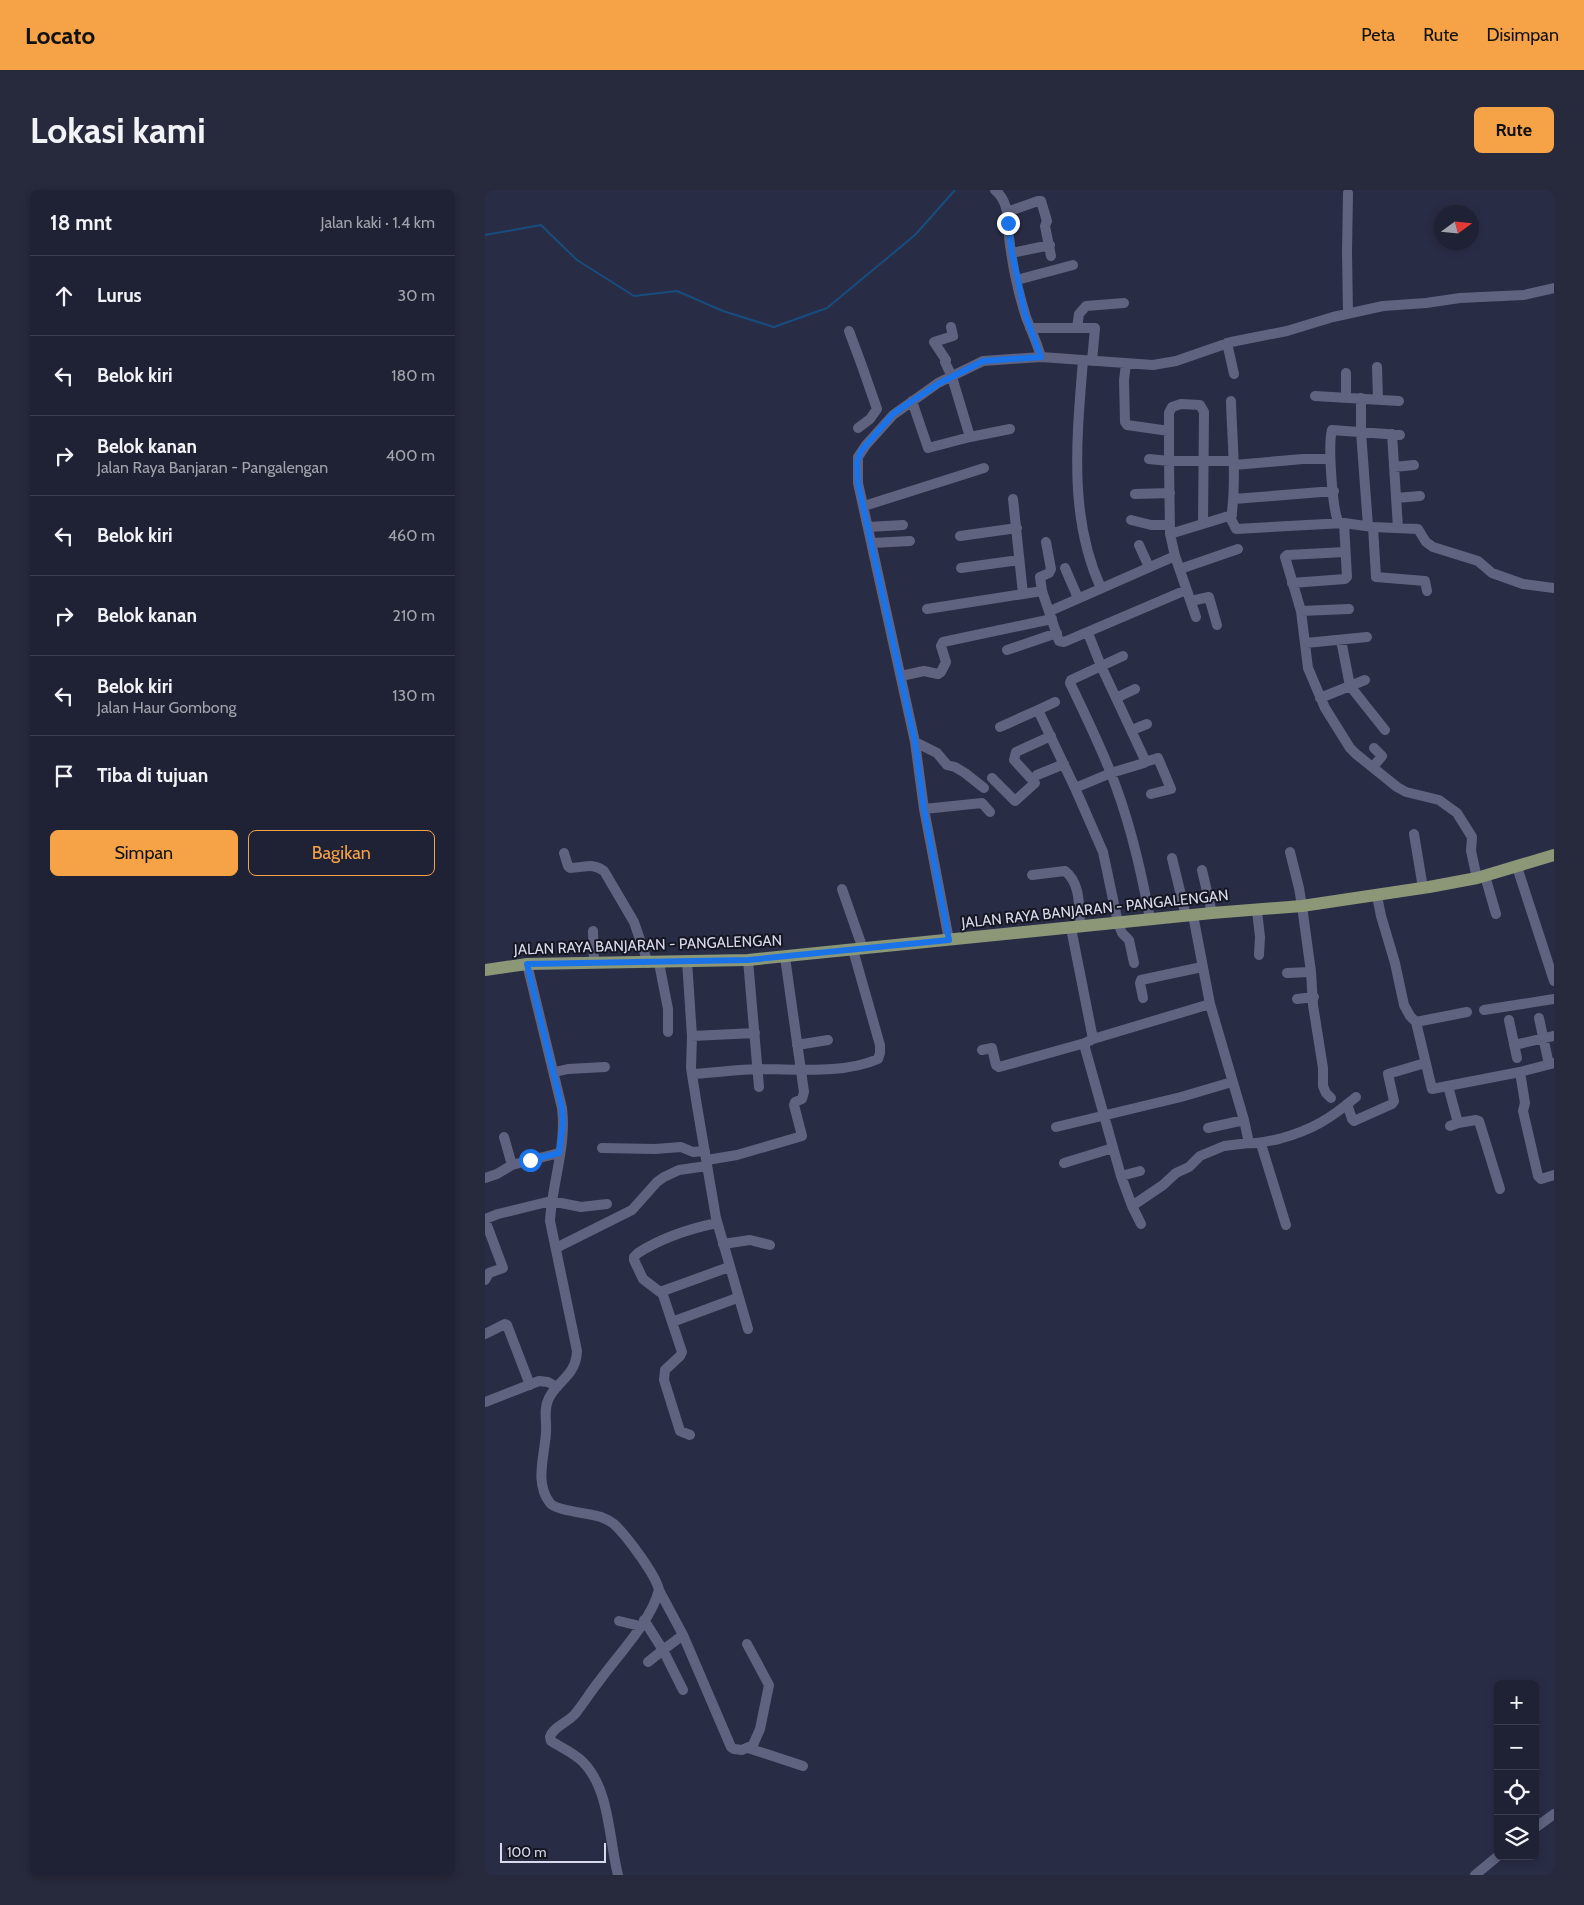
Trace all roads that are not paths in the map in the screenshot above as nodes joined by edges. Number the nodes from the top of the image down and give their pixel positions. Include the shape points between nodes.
1 (995, 190) edge
2 (1348, 193) dead end
3 (1007, 212) junction
4 (1012, 253) junction
5 (1073, 265) dead end
6 (1017, 280) junction
7 (1554, 288) edge
8 (1124, 303) dead end
9 (1348, 314) junction
10 (951, 326) dead end
11 (1031, 328) junction
12 (1077, 328) junction
13 (849, 331) dead end
14 (1227, 343) junction
15 (1041, 357) junction
16 (1087, 360) junction
17 (1126, 364) junction
18 (1377, 367) dead end
19 (1346, 373) dead end
20 (1234, 374) dead end
21 (952, 377) junction
22 (1315, 396) dead end
23 (1346, 398) junction
24 (1361, 398) junction
25 (1378, 399) junction
26 (912, 401) junction
27 (1231, 401) dead end
28 (1399, 401) dead end
29 (858, 428) dead end
30 (1010, 429) dead end
31 (1169, 430) junction
32 (1361, 432) junction
33 (970, 437) junction
34 (1149, 459) dead end
35 (1330, 459) junction
36 (1169, 461) junction
37 (1204, 461) junction
38 (1233, 463) junction
39 (1413, 465) dead end
40 (1394, 467) junction
41 (984, 468) dead end
42 (1334, 491) junction
43 (1170, 492) junction
44 (1135, 494) dead end
45 (1420, 496) dead end
46 (1396, 498) junction
47 (1013, 499) dead end
48 (1234, 499) junction
49 (864, 506) junction
50 (1232, 515) junction
51 (1131, 520) dead end
52 (1341, 523) junction
53 (903, 524) dead end
54 (1203, 524) junction
55 (1370, 526) junction
56 (868, 527) junction
57 (1017, 528) junction
58 (1398, 528) junction
59 (1170, 529) junction
60 (961, 536) dead end
61 (909, 541) dead end
62 (1046, 542) dead end
63 (872, 543) junction
64 (1139, 545) dead end
65 (1238, 549) dead end
66 (1345, 552) junction
67 (1175, 556) junction
68 (1019, 560) junction
69 (1149, 567) junction
70 (961, 568) dead end
71 (1065, 568) dead end
72 (1180, 569) junction
73 (1292, 583) junction
74 (1101, 588) junction
75 (1554, 588) edge
76 (1186, 590) junction
77 (1042, 591) junction
78 (1427, 591) dead end
79 (1023, 594) junction
80 (1078, 598) junction
81 (1191, 601) junction
82 (927, 609) dead end
83 (1349, 609) dead end
84 (1301, 612) junction
85 (1051, 615) junction
86 (1196, 616) dead end
87 (1217, 625) dead end
88 (1057, 633) junction
89 (1088, 633) junction
90 (1367, 637) dead end
91 (1341, 640) junction
92 (1306, 643) junction
93 (1007, 650) dead end
94 (1123, 656) dead end
95 (1101, 666) junction
96 (901, 676) junction
97 (1365, 680) dead end
98 (1349, 686) junction
99 (1135, 689) dead end
100 (1116, 698) junction
101 (1320, 698) junction
102 (1055, 702) dead end
103 (1038, 710) junction
104 (1147, 724) dead end
105 (1000, 727) dead end
106 (1131, 730) junction
107 (1385, 730) dead end
108 (1051, 736) junction
109 (915, 742) junction
110 (1374, 748) dead end
111 (1145, 762) junction
112 (1064, 764) junction
113 (1373, 768) junction
114 (1111, 773) junction
115 (1037, 775) dead end
116 (993, 778) dead end
117 (984, 788) dead end
118 (1075, 788) junction
119 (1151, 794) dead end
120 (924, 809) junction
121 (990, 812) dead end
122 (1414, 834) dead end
123 (1290, 852) dead end
124 (564, 853) dead end
125 (1554, 855) edge
126 (1172, 858) dead end
127 (1517, 867) junction
128 (1202, 870) dead end
129 (1032, 875) dead end
130 (1481, 877) junction
131 (1423, 888) junction
132 (841, 889) dead end
133 (1377, 896) junction
134 (1302, 906) junction
135 (1257, 911) junction
136 (1212, 913) junction
137 (1496, 914) dead end
138 (1189, 916) junction
139 (1150, 919) junction
140 (1118, 923) junction
141 (1076, 927) junction
142 (593, 931) dead end
143 (949, 940) junction
144 (858, 950) junction
145 (1259, 955) dead end
146 (785, 957) junction
147 (748, 960) junction
148 (594, 962) junction
149 (687, 962) junction
150 (654, 963) junction
151 (1134, 963) dead end
152 (527, 964) junction
153 (1202, 967) junction
154 (485, 970) edge
155 (1311, 972) junction
156 (1287, 973) dead end
157 (1554, 981) edge
158 (1314, 997) junction
159 (1143, 998) dead end
160 (1554, 998) edge
161 (1297, 999) dead end
162 (1210, 1004) junction
163 (1484, 1010) dead end
164 (1467, 1012) dead end
165 (1539, 1018) dead end
166 (1509, 1020) dead end
167 (1416, 1022) junction
168 (668, 1032) dead end
169 (755, 1033) junction
170 (692, 1036) junction
171 (1554, 1036) edge
172 (1543, 1039) junction
173 (828, 1040) dead end
174 (1089, 1041) junction
175 (797, 1045) junction
176 (1514, 1046) junction
177 (982, 1050) dead end
178 (1517, 1058) dead end
179 (1551, 1062) edge
180 (1425, 1063) junction
181 (605, 1068) dead end
182 (759, 1069) junction
183 (799, 1069) junction
184 (555, 1072) junction
185 (1520, 1072) junction
186 (692, 1074) junction
187 (1232, 1082) junction
188 (1449, 1086) junction
189 (759, 1087) dead end
190 (1356, 1097) dead end
191 (1331, 1098) dead end
192 (1347, 1104) junction
193 (1104, 1116) junction
194 (1244, 1120) junction
195 (1056, 1127) dead end
196 (1208, 1128) dead end
197 (504, 1137) dead end
198 (1249, 1143) junction
199 (1261, 1144) junction
200 (601, 1148) dead end
201 (1113, 1148) junction
202 (559, 1153) junction
203 (706, 1159) junction
204 (1064, 1162) dead end
205 (512, 1164) junction
206 (1139, 1171) dead end
207 (1554, 1175) edge
208 (1121, 1176) junction
209 (485, 1178) edge
210 (1499, 1189) dead end
211 (551, 1202) junction
212 (607, 1204) dead end
213 (1132, 1206) junction
214 (485, 1219) edge
215 (717, 1223) junction
216 (1141, 1224) dead end
217 (1286, 1226) dead end
218 (723, 1244) junction
219 (770, 1245) dead end
220 (556, 1248) junction
221 (729, 1267) junction
222 (485, 1280) edge
223 (662, 1292) junction
224 (737, 1298) junction
225 (672, 1322) junction
226 (747, 1329) dead end
227 (485, 1334) edge
228 (530, 1385) junction
229 (557, 1387) junction
230 (485, 1402) edge
231 (690, 1435) dead end
232 (659, 1590) junction
233 (619, 1621) dead end
234 (642, 1623) junction
235 (683, 1635) junction
236 (747, 1644) dead end
237 (663, 1650) junction
238 (648, 1662) dead end
239 (683, 1690) dead end
240 (748, 1748) junction
241 (803, 1766) dead end
242 (1554, 1814) edge
243 (1539, 1825) edge
244 (1494, 1859) edge
245 (618, 1875) edge
246 (1475, 1875) edge

1 - 3 street via 1003,197
2 - 9 street
3 - 4 street
3 - 4 street via 1041,201 1047,221 1050,251
4 - 6 street
5 - 6 street
6 - 11 street
7 - 9 street via 1523,295 1393,304
8 - 12 street via 1087,306 1079,314
9 - 14 street
10 - 21 street via 953,336 934,342
11 - 12 street
11 - 15 street
12 - 16 street via 1095,329
13 - 29 street via 877,410
14 - 17 street via 1153,366
14 - 20 street
15 - 16 street
15 - 21 street via 983,361
16 - 17 street
16 - 74 street via 1076,443 1079,503 1087,548
17 - 31 street via 1125,422 1127,425
18 - 25 street
19 - 23 street
21 - 26 street
21 - 33 street
22 - 23 street
23 - 24 street
24 - 25 street
24 - 32 street
25 - 28 street
26 - 33 street via 927,447
26 - 49 street via 893,414 858,457 858,483
27 - 38 street
30 - 33 street
31 - 36 street
31 - 37 street via 1171,407 1200,405 1204,412
32 - 35 street via 1332,430
32 - 40 street via 1396,434
32 - 55 street
34 - 36 street
35 - 38 street
35 - 42 street
36 - 37 street
36 - 43 street
37 - 38 street
37 - 54 street
38 - 48 street
39 - 40 street
40 - 46 street
41 - 49 street
42 - 48 street
42 - 52 street via 1335,517
43 - 44 street
43 - 59 street
45 - 46 street
46 - 58 street
47 - 57 street
48 - 50 street
49 - 56 street
50 - 52 street via 1235,528 1239,529
50 - 54 street
51 - 59 street
52 - 55 street
52 - 66 street
53 - 56 street
54 - 59 street
55 - 58 street
55 - 78 street via 1376,577 1425,581
56 - 63 street
57 - 60 street
57 - 68 street
58 - 75 street via 1418,528 1433,547 1478,561 1497,575 1523,584
59 - 67 street
61 - 63 street
62 - 77 street via 1051,569 1040,577
63 - 96 street
64 - 69 street
65 - 72 street
66 - 73 street via 1345,579
66 - 73 street via 1287,555
67 - 69 street
67 - 72 street
68 - 70 street
68 - 79 street
69 - 74 street
71 - 80 street
72 - 76 street
73 - 84 street
74 - 80 street
76 - 81 street
76 - 89 street
77 - 79 street
77 - 85 street
79 - 82 street
80 - 85 street
81 - 86 street
81 - 87 street via 1209,597
83 - 84 street
84 - 92 street
85 - 88 street
85 - 96 street via 943,642 941,646 946,662 941,672 924,671
88 - 89 street via 1059,641 1063,642
88 - 93 street
89 - 95 street
90 - 91 street
91 - 92 street
91 - 98 street
92 - 101 street via 1307,663
94 - 95 street
95 - 100 street
95 - 114 street via 1070,683
96 - 109 street
97 - 98 street
98 - 101 street
98 - 107 street
99 - 100 street
100 - 106 street
101 - 113 street via 1350,748
102 - 103 street
103 - 105 street
103 - 108 street
104 - 106 street
106 - 111 street
108 - 112 street
108 - 116 street via 1016,752 1014,760 1035,783 1015,802
109 - 117 street via 937,753 947,765 965,773
109 - 120 street
110 - 113 street via 1382,756
111 - 114 street
111 - 119 street via 1158,758 1171,789
112 - 115 street
112 - 118 street
113 - 130 street via 1406,792 1439,800 1457,813 1471,837 1471,851
114 - 118 street
114 - 139 street via 1134,845
118 - 140 street via 1103,852
120 - 121 street via 983,804
120 - 143 street
122 - 131 street
123 - 134 street
124 - 150 street via 570,868 588,864 605,871
125 - 127 main road, JALAN RAYA BANJARAN - PANGALENGAN
126 - 138 street
127 - 130 main road, JALAN RAYA BANJARAN - PANGALENGAN
127 - 157 street
128 - 136 street
129 - 141 street via 1065,871 1070,875 1077,888
130 - 131 main road, JALAN RAYA BANJARAN - PANGALENGAN
130 - 137 street
131 - 133 main road, JALAN RAYA BANJARAN - PANGALENGAN
132 - 144 street
133 - 134 main road, JALAN RAYA BANJARAN - PANGALENGAN
133 - 167 street via 1404,1005
134 - 135 main road, JALAN RAYA BANJARAN - PANGALENGAN
134 - 155 street
135 - 136 main road, JALAN RAYA BANJARAN - PANGALENGAN
135 - 145 street
136 - 138 main road, JALAN RAYA BANJARAN - PANGALENGAN
138 - 139 main road, JALAN RAYA BANJARAN - PANGALENGAN
138 - 153 street
139 - 140 main road, JALAN RAYA BANJARAN - PANGALENGAN
140 - 141 main road, JALAN RAYA BANJARAN - PANGALENGAN
140 - 151 street via 1129,940
141 - 143 main road, JALAN RAYA BANJARAN - PANGALENGAN
141 - 174 street
142 - 148 street
143 - 144 main road, JALAN RAYA BANJARAN - PANGALENGAN
144 - 146 main road, JALAN RAYA BANJARAN - PANGALENGAN
144 - 183 street via 880,1046 878,1059 862,1066 841,1069
146 - 147 main road, JALAN RAYA BANJARAN - PANGALENGAN
146 - 175 street
147 - 149 main road, JALAN RAYA BANJARAN - PANGALENGAN
147 - 169 street
148 - 150 main road, JALAN RAYA BANJARAN - PANGALENGAN
148 - 152 main road, JALAN RAYA BANJARAN - PANGALENGAN
149 - 150 main road, JALAN RAYA BANJARAN - PANGALENGAN
149 - 170 street
150 - 168 street via 668,1009
152 - 154 main road, JALAN RAYA BANJARAN - PANGALENGAN
152 - 184 street
153 - 159 street via 1141,980
153 - 162 street
155 - 156 street
155 - 158 street
158 - 161 street
158 - 191 street via 1323,1086
160 - 163 street
162 - 174 street
162 - 187 street
164 - 167 street
165 - 172 street
166 - 176 street
167 - 180 street
169 - 170 street
169 - 182 street
170 - 186 street
171 - 172 street
172 - 176 street
172 - 179 street
173 - 175 street
174 - 177 street via 999,1067 992,1048
174 - 193 street via 1085,1048
175 - 183 street
176 - 178 street
179 - 185 street
180 - 188 street via 1432,1089
180 - 192 street via 1388,1074 1393,1104 1354,1121
181 - 184 street
182 - 183 street
182 - 186 street
182 - 189 street
183 - 203 street via 804,1096 795,1105 802,1136 737,1155
184 - 202 street via 563,1116
185 - 188 street
185 - 207 street via 1525,1103 1523,1111 1537,1176 1545,1179
186 - 203 street
187 - 193 street
187 - 194 street
188 - 210 street via 1454,1124 1479,1122
190 - 192 street
192 - 199 street via 1336,1114 1303,1132
193 - 195 street
193 - 201 street
194 - 196 street
194 - 198 street
197 - 205 street
198 - 199 street
198 - 213 street via 1224,1146 1200,1156
199 - 217 street
200 - 203 street via 655,1150 681,1147
201 - 204 street
201 - 208 street
202 - 205 street
202 - 211 street
203 - 215 street
203 - 220 street via 664,1177 632,1210
205 - 209 street
206 - 208 street
208 - 213 street
211 - 212 street via 581,1207
211 - 214 street
211 - 220 street via 550,1221
213 - 216 street
214 - 222 street via 503,1268 489,1274
215 - 218 street
215 - 223 street via 679,1232 636,1254 634,1260 643,1279
218 - 219 street via 750,1240
218 - 221 street
220 - 229 street via 577,1350 574,1366
221 - 223 street
221 - 224 street
223 - 225 street
224 - 225 street
224 - 226 street
225 - 231 street via 682,1352 665,1370 665,1380 680,1431
227 - 228 street via 507,1325
228 - 229 street via 545,1381
228 - 230 street
229 - 232 street via 549,1397 546,1410 542,1473 545,1494 554,1507 604,1519 618,1528 645,1564
232 - 234 street
232 - 235 street
233 - 234 street
234 - 237 street
234 - 245 street via 583,1705 550,1737 551,1741 583,1763 595,1780 610,1826
235 - 237 street
235 - 240 street via 731,1746 737,1750
236 - 240 street via 769,1684 761,1729
237 - 238 street
237 - 239 street
240 - 241 street
242 - 243 street
244 - 246 street

